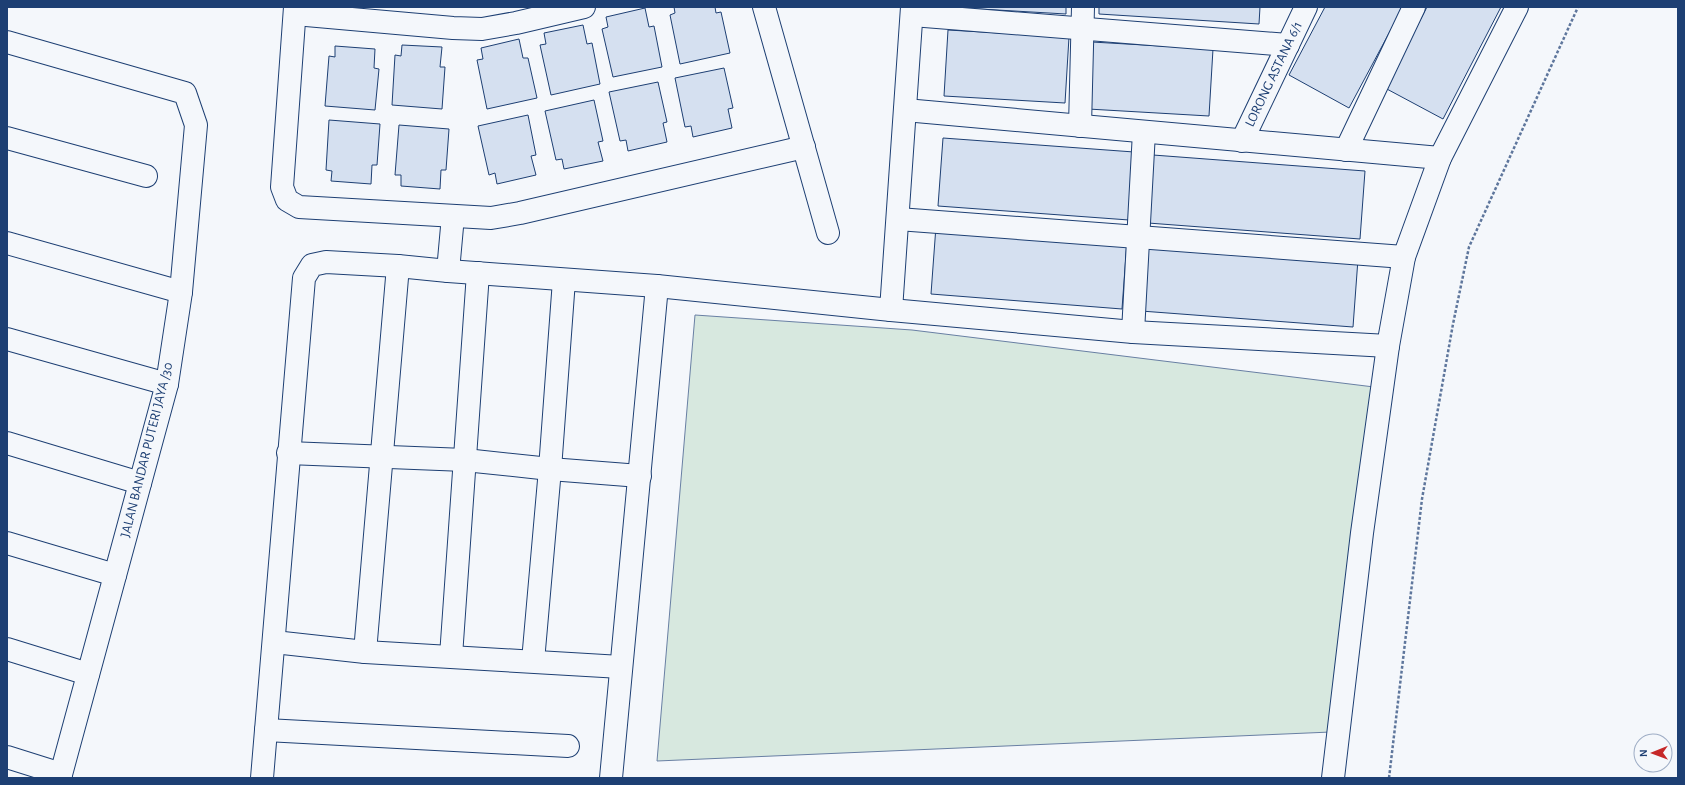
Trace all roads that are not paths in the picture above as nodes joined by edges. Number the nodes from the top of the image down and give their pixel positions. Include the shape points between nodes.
1 (584, 7) edge
2 (764, 7) edge
3 (1083, 7) edge
4 (1306, 7) edge
5 (1414, 7) edge
6 (1517, 7) edge
7 (295, 10) edge
8 (912, 11) edge
9 (1082, 29) junction
10 (7, 42) edge
11 (1288, 45) junction
12 (905, 110) junction
13 (1080, 126) junction
14 (1144, 132) junction
15 (7, 138) edge
16 (1242, 141) junction
17 (804, 147) junction
18 (1346, 150) junction
19 (1440, 158) junction
20 (146, 176) dead end
21 (453, 216) junction
22 (898, 218) junction
23 (828, 233) dead end
24 (1138, 237) junction
25 (7, 243) edge
26 (1404, 257) junction
27 (398, 266) junction
28 (448, 271) junction
29 (478, 273) junction
30 (564, 280) junction
31 (657, 286) junction
32 (181, 292) junction
33 (891, 310) junction
34 (1133, 332) junction
35 (7, 339) edge
36 (1388, 346) junction
37 (167, 384) junction
38 (7, 443) edge
39 (288, 453) junction
40 (382, 457) junction
41 (465, 460) junction
42 (550, 469) junction
43 (640, 476) junction
44 (140, 483) junction
45 (7, 543) edge
46 (115, 576) junction
47 (274, 642) junction
48 (7, 649) edge
49 (365, 652) junction
50 (451, 656) junction
51 (533, 661) junction
52 (622, 667) junction
53 (88, 674) junction
54 (266, 730) junction
55 (568, 746) dead end
56 (7, 757) edge
57 (60, 776) edge
58 (262, 778) edge
59 (611, 778) edge
60 (1333, 778) edge

1 - 7 street via 482,28 453,28
2 - 17 street
3 - 9 street
4 - 11 street, LORONG ASTANA 6/1
5 - 18 street
6 - 19 street
7 - 21 street via 282,187 288,200 299,207
8 - 9 street
8 - 12 street
9 - 11 street
9 - 13 street
10 - 32 street, JALAN BANDAR PUTERI JAYA /30 via 185,93 196,125
11 - 16 street, LORONG ASTANA 6/1
12 - 13 street
12 - 22 street
13 - 14 street
14 - 16 street
14 - 24 street
15 - 20 street
16 - 18 street
17 - 21 street via 520,213 491,218
17 - 23 street
18 - 19 street
19 - 26 street
21 - 28 street
22 - 24 street
22 - 33 street
24 - 26 street
24 - 34 street
25 - 32 street
26 - 36 street
27 - 28 street
27 - 39 street via 326,262 312,265 304,278
27 - 40 street
28 - 29 street
29 - 30 street
29 - 41 street
30 - 31 street
30 - 42 street
31 - 33 street
31 - 43 street
32 - 37 street, JALAN BANDAR PUTERI JAYA /30
33 - 34 street
34 - 36 street
35 - 37 street
36 - 60 street via 1362,533
37 - 44 street, JALAN BANDAR PUTERI JAYA /30
38 - 44 street
39 - 40 street
39 - 47 street
40 - 41 street
40 - 49 street
41 - 42 street
41 - 50 street
42 - 43 street
42 - 51 street
43 - 52 street
44 - 46 street, JALAN BANDAR PUTERI JAYA /30
45 - 46 street
46 - 53 street, JALAN BANDAR PUTERI JAYA /30
47 - 49 street
47 - 54 street
48 - 53 street
49 - 50 street
50 - 51 street
51 - 52 street
52 - 59 street
53 - 57 street, JALAN BANDAR PUTERI JAYA /30
54 - 55 street
54 - 58 street
56 - 57 street

